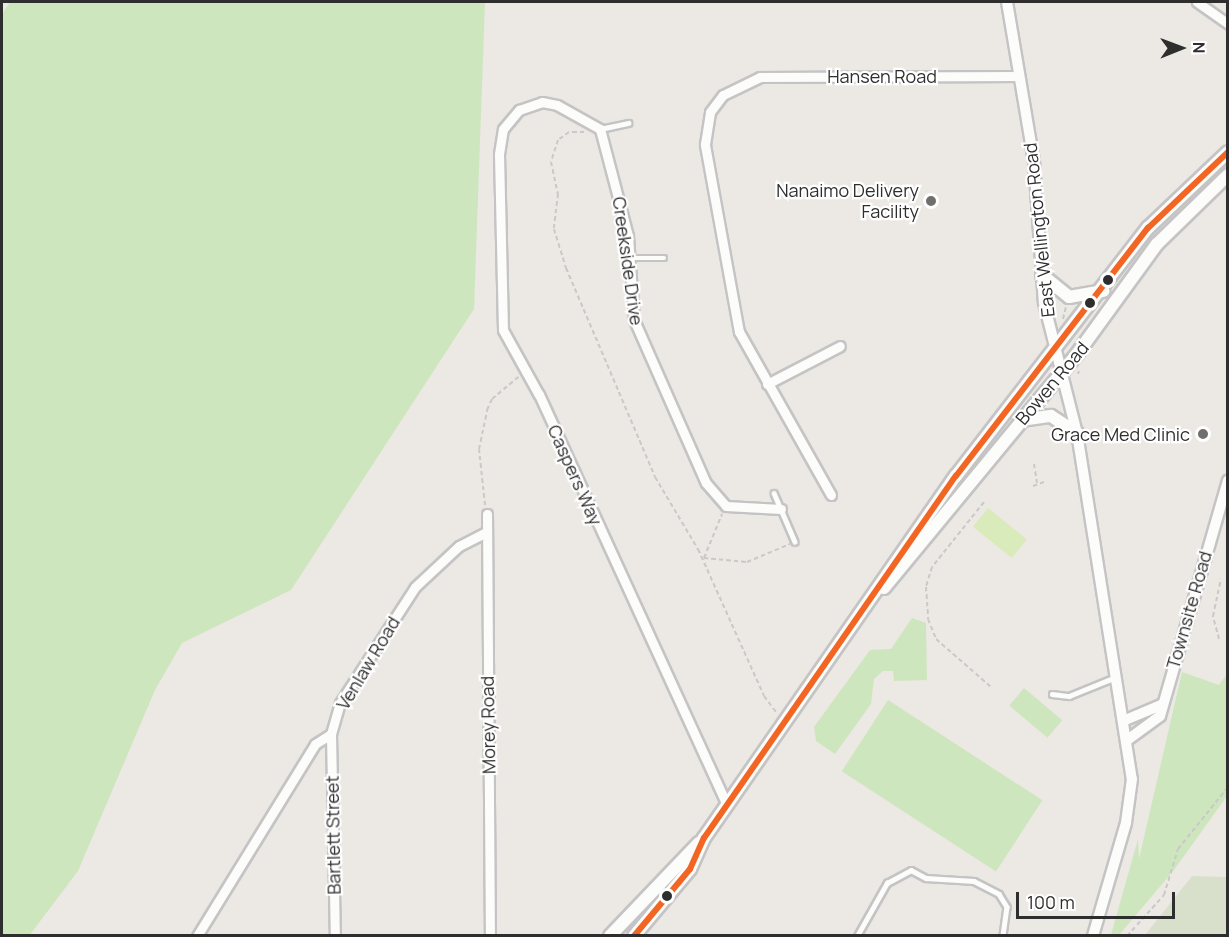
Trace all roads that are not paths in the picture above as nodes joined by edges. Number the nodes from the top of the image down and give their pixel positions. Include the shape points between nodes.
1 (1007, 2) edge
2 (1197, 2) edge
3 (1227, 24) edge
4 (1019, 76) junction
5 (628, 123) dead end
6 (600, 129) junction
7 (1227, 152) edge
8 (1227, 175) edge
9 (632, 258) junction
10 (664, 258) dead end
11 (1042, 275) junction
12 (1104, 291) junction
13 (840, 346) dead end
14 (1056, 352) junction
15 (1062, 371) junction
16 (767, 384) junction
17 (1021, 420) junction
18 (1077, 433) junction
19 (1227, 481) edge
20 (774, 493) dead end
21 (831, 495) dead end
22 (781, 509) junction
23 (487, 514) road end
24 (486, 532) junction
25 (795, 542) dead end
26 (878, 593) junction
27 (1116, 677) junction
28 (1052, 694) dead end
29 (1161, 705) junction
30 (1123, 721) junction
31 (331, 734) junction
32 (1126, 741) junction
33 (727, 805) junction
34 (704, 838) junction
35 (197, 936) edge
36 (335, 936) edge
37 (490, 936) edge
38 (610, 936) edge
39 (634, 936) edge
40 (857, 936) edge
41 (1003, 936) edge
42 (1093, 936) edge

1 - 4 street, East Wellington Road
2 - 3 street
4 - 11 street, East Wellington Road via 1039,201
4 - 16 street, Hansen Road via 766,77 746,83 714,104 705,144 739,332
5 - 6 lane
6 - 9 street, Creekside Drive
6 - 33 street, Caspers Way via 572,111 542,102 514,114 503,129 503,330 539,395
7 - 12 main road, Bowen Road via 1157,218
8 - 15 main road, Bowen Road via 1157,244
9 - 10 lane
9 - 22 street, Creekside Drive via 631,306 640,339 706,483 726,506
11 - 12 main road via 1069,297
11 - 14 street, East Wellington Road
12 - 14 main road, Bowen Road
13 - 16 street
14 - 15 street, East Wellington Road
14 - 26 main road, Bowen Road via 923,521
15 - 17 main road, Bowen Road
15 - 18 street, East Wellington Road
16 - 21 street
17 - 18 main road via 1051,416
17 - 26 main road, Bowen Road via 903,570
18 - 27 street, East Wellington Road
19 - 29 street, Townsite Road
20 - 22 lane
22 - 25 lane
23 - 24 street, Morey Road
24 - 31 street, Venlaw Road via 459,546 415,587 340,703
24 - 37 street, Morey Road
26 - 33 main road, Bowen Road
27 - 28 lane via 1069,696
27 - 30 street, East Wellington Road
29 - 30 street
29 - 32 street, Townsite Road via 1154,724
30 - 32 street, East Wellington Road
31 - 35 street via 315,744
31 - 36 street, Bartlett Street
32 - 42 street via 1131,798
33 - 34 main road, Bowen Road
34 - 38 main road, Bowen Road
34 - 39 main road, Bowen Road via 690,869
40 - 41 lane via 887,883 911,870 926,878 974,881 999,894 1007,907

